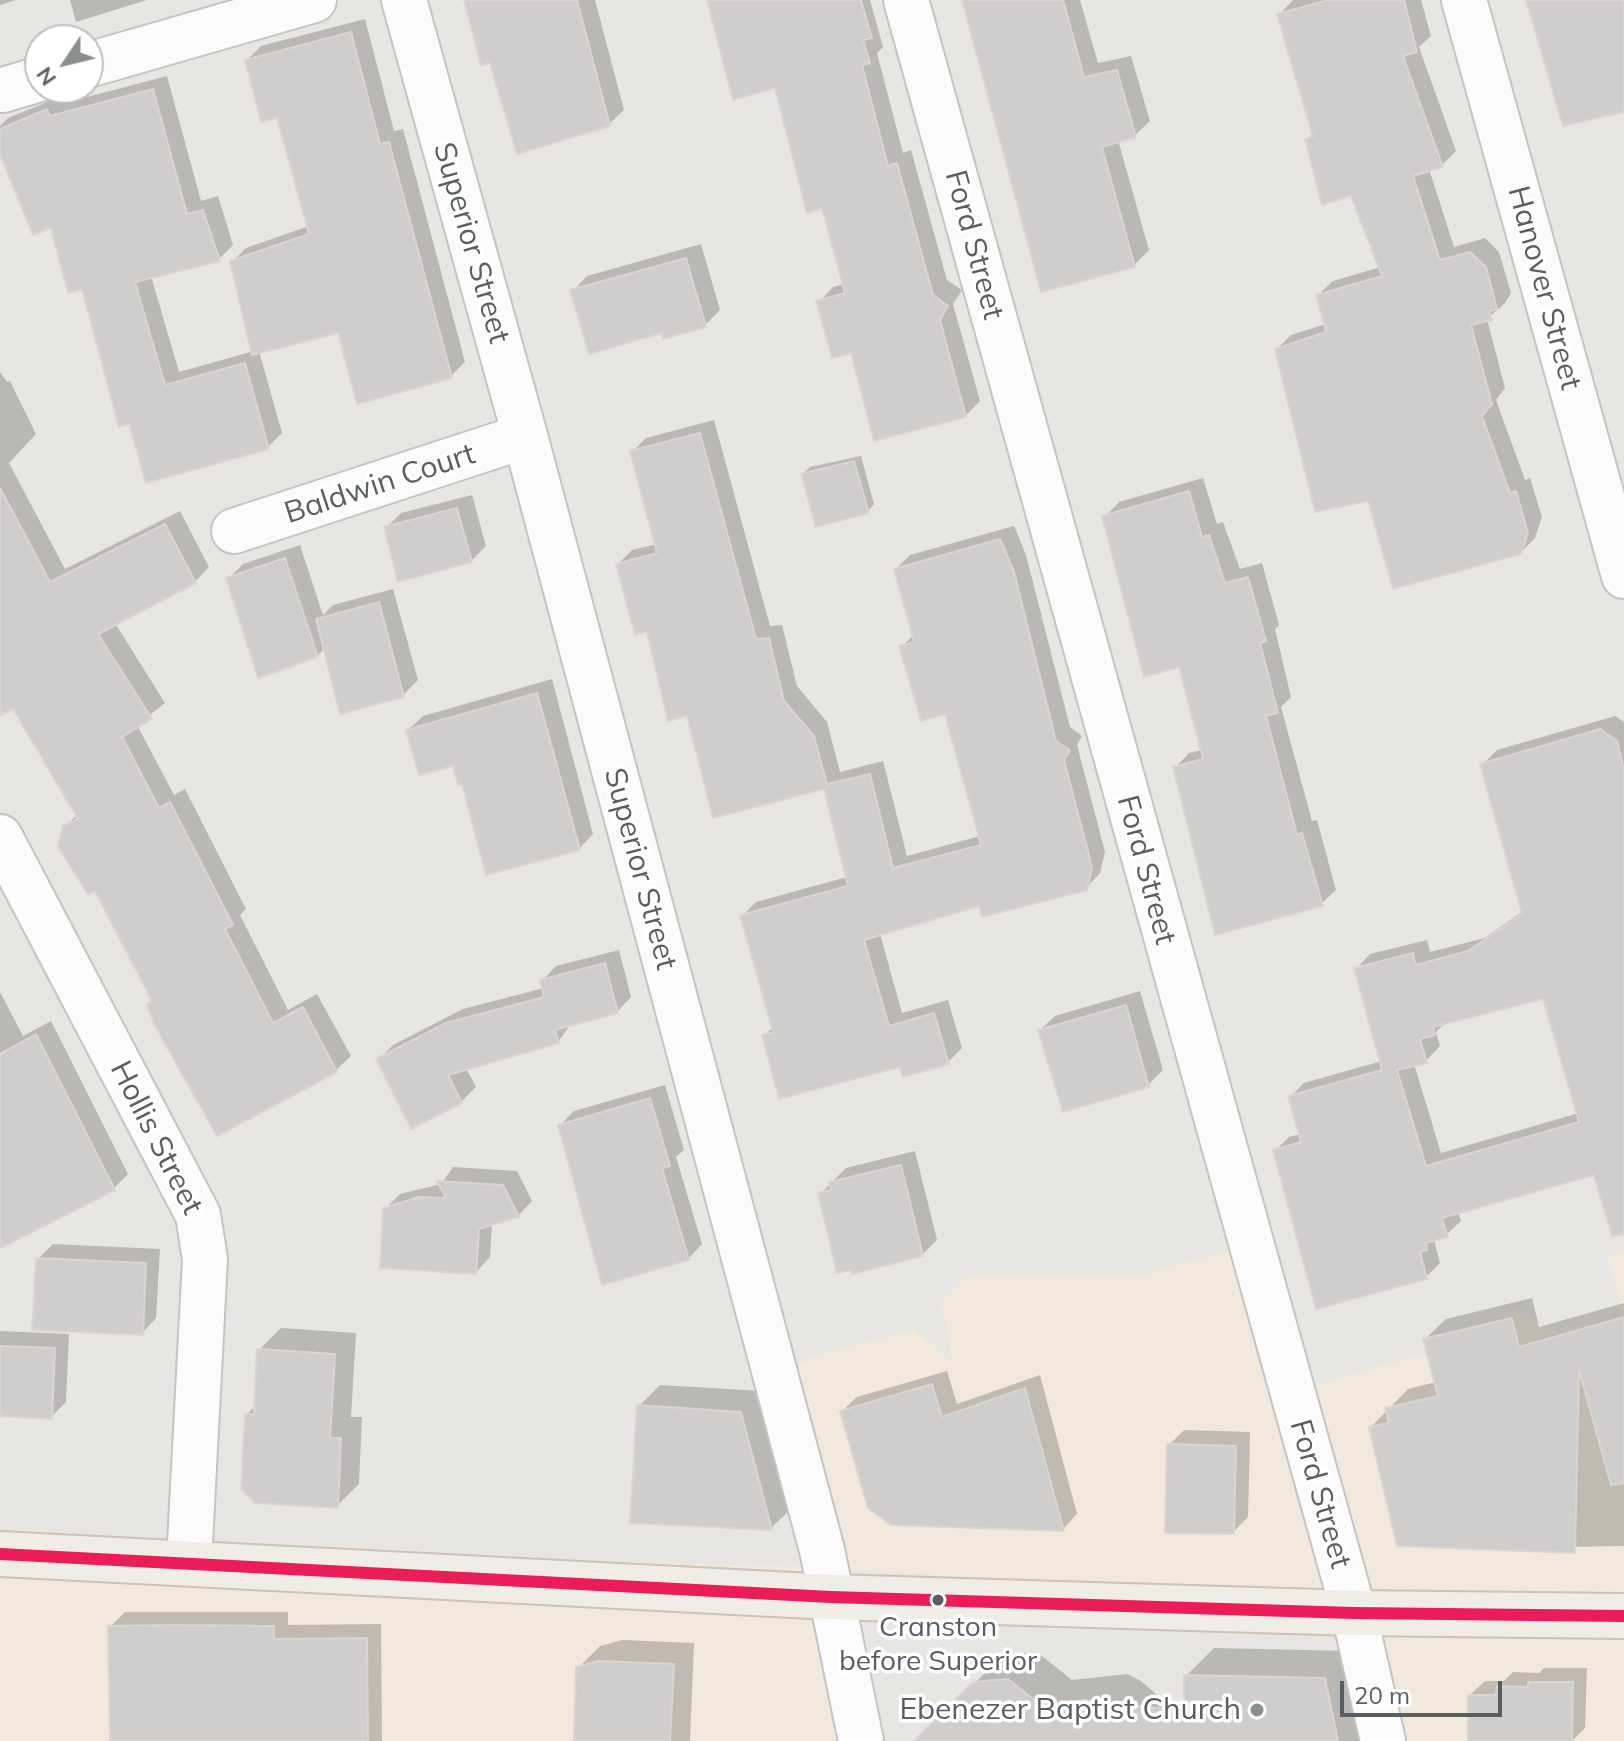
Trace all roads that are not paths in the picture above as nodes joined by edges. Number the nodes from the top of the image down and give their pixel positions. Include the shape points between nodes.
1 (314, 0) edge
2 (404, 0) edge
3 (906, 0) edge
4 (1464, 0) edge
5 (104, 60) edge
6 (525, 436) junction
7 (234, 531) dead end
8 (1624, 576) edge
9 (0, 837) edge
10 (0, 1554) edge
11 (189, 1562) junction
12 (831, 1597) junction
13 (1354, 1613) junction
14 (1624, 1616) edge
15 (861, 1741) edge
16 (1383, 1741) edge

1 - 5 street
2 - 6 street, Superior Street
3 - 13 street, Ford Street
4 - 8 street, Hanover Street
6 - 7 street, Baldwin Court
6 - 12 street, Superior Street
9 - 11 street, Hollis Street via 198,1215 205,1259
10 - 11 main road
11 - 12 main road
12 - 13 main road
12 - 15 street, Superior Street
13 - 14 main road
13 - 16 street, Ford Street

